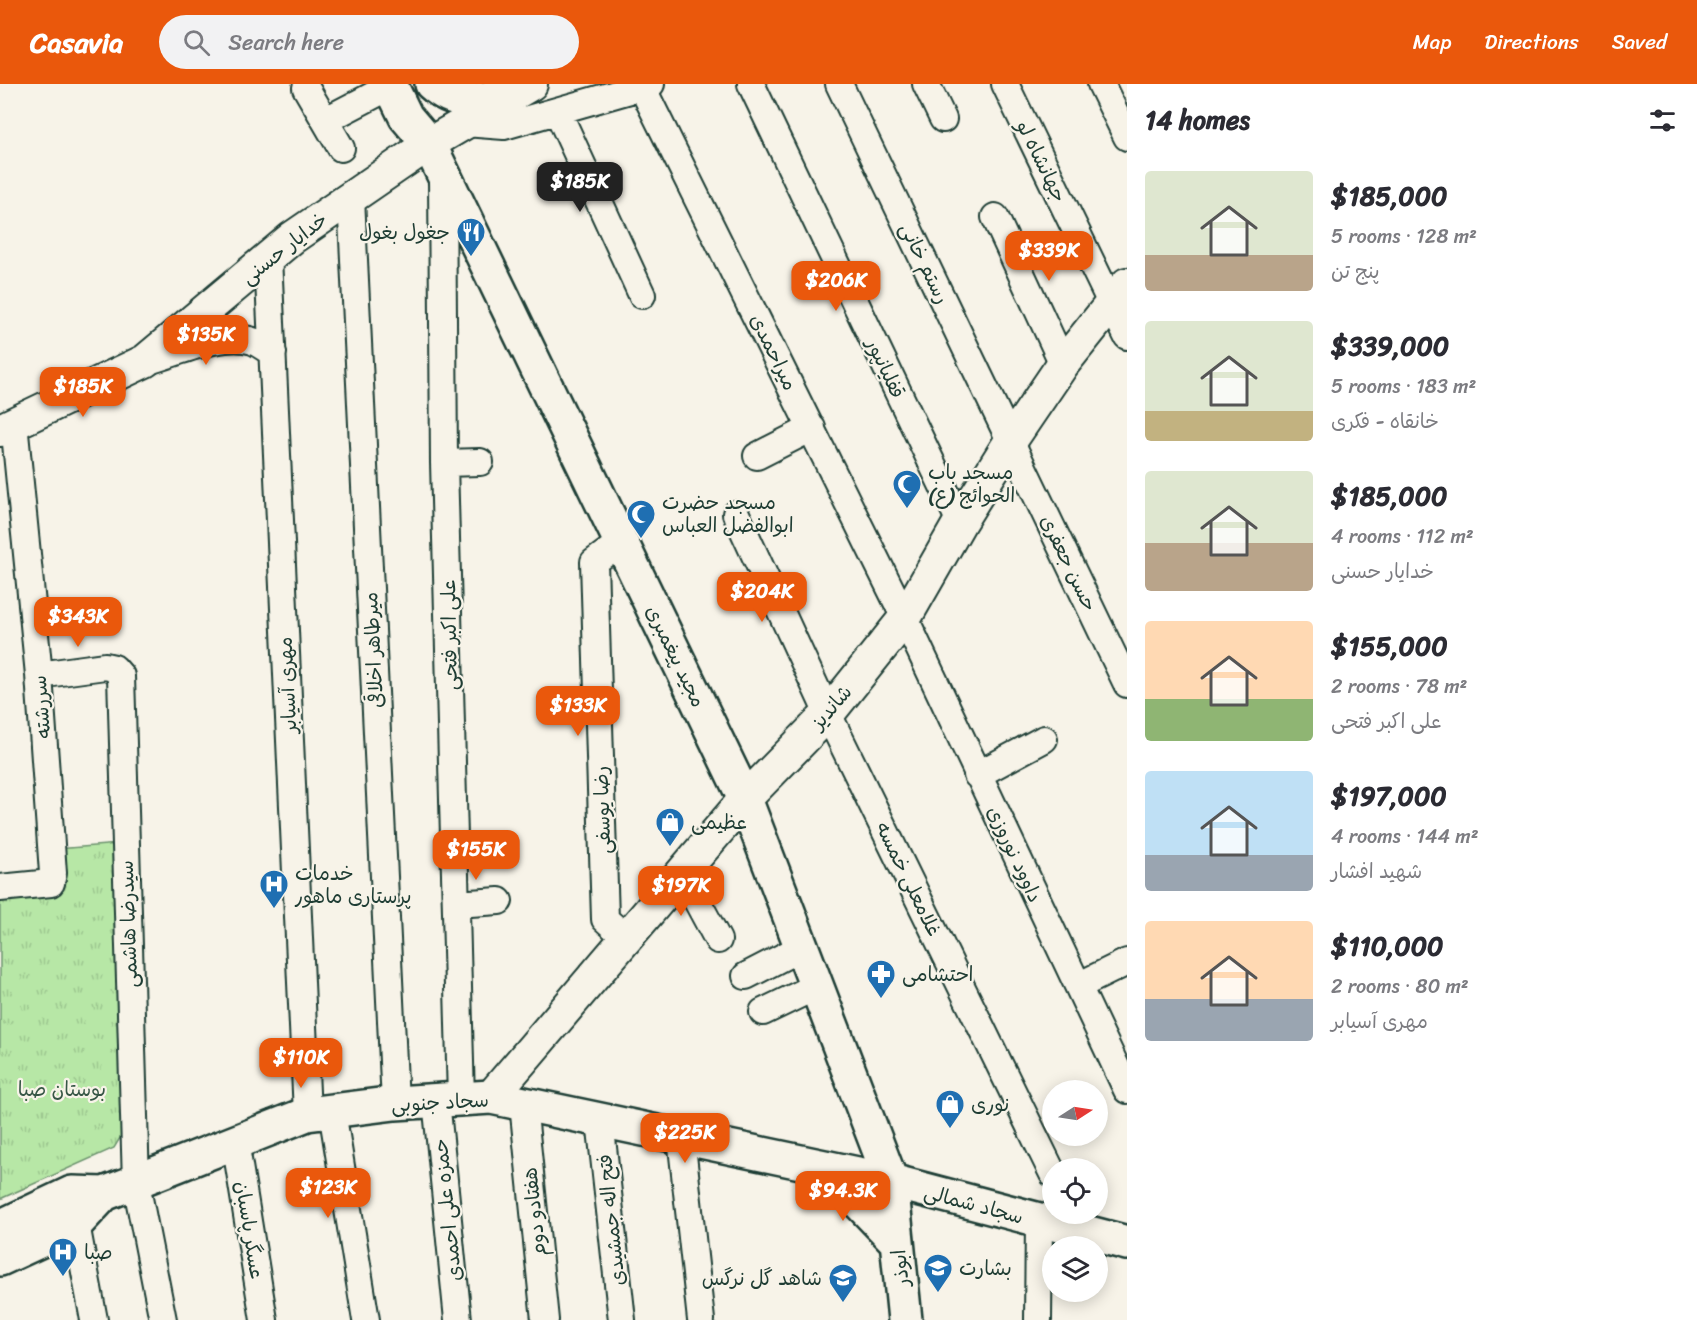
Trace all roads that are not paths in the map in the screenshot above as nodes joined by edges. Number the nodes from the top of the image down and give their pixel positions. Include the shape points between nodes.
1 (432, 84) edge
2 (751, 84) edge
3 (839, 84) edge
4 (926, 84) edge
5 (1005, 84) edge
6 (1101, 84) edge
7 (400, 85) edge
8 (647, 85) edge
9 (306, 88) dead end
10 (522, 89) edge
11 (558, 112) junction
12 (943, 119) dead end
13 (327, 120) junction
14 (465, 123) junction
15 (1127, 136) edge
16 (340, 148) dead end
17 (436, 158) junction
18 (351, 198) junction
19 (995, 217) dead end
20 (268, 257) junction
21 (1119, 293) edge
22 (642, 296) dead end
23 (1127, 336) edge
24 (273, 353) junction
25 (145, 361) junction
26 (1063, 364) junction
27 (7, 426) edge
28 (812, 428) junction
29 (1010, 442) junction
30 (757, 456) dead end
31 (480, 462) dead end
32 (444, 463) junction
33 (735, 514) dead end
34 (960, 522) junction
35 (621, 542) junction
36 (905, 618) junction
37 (39, 675) junction
38 (1127, 684) edge
39 (828, 714) junction
40 (1044, 739) dead end
41 (977, 775) junction
42 (745, 799) junction
43 (682, 873) junction
44 (0, 888) edge
45 (499, 901) dead end
46 (456, 904) junction
47 (626, 938) junction
48 (718, 940) dead end
49 (802, 947) junction
50 (1127, 962) edge
51 (746, 976) dead end
52 (817, 986) junction
53 (1077, 986) junction
54 (763, 1012) dead end
55 (1125, 1078) edge
56 (463, 1099) junction
57 (395, 1103) junction
58 (523, 1104) junction
59 (319, 1112) junction
60 (600, 1120) junction
61 (681, 1137) junction
62 (235, 1141) junction
63 (1045, 1158) edge
64 (825, 1167) junction
65 (891, 1181) junction
66 (136, 1183) junction
67 (74, 1209) junction
68 (1040, 1222) joint
69 (1080, 1224) edge
70 (0, 1227) edge
71 (897, 1242) junction
72 (1127, 1243) edge
73 (0, 1259) edge
74 (94, 1320) edge
75 (163, 1320) edge
76 (264, 1320) edge
77 (366, 1320) edge
78 (458, 1320) edge
79 (545, 1320) edge
80 (622, 1320) edge
81 (701, 1320) edge
82 (905, 1320) edge
83 (1038, 1320) edge

1 - 10 main road via 465,102
2 - 34 street, قفلیانپور
3 - 29 street, رستم خانی
4 - 12 street
5 - 21 street, جهانشاه لو
6 - 15 street
7 - 13 street
7 - 17 main road, مجید پیغمبری via 428,108
8 - 11 street
8 - 28 street, میراحمدی
9 - 13 street
10 - 14 street, خدایار حسنی
11 - 14 street via 504,126
11 - 22 street
13 - 16 street
14 - 17 street, خدایار حسنی
17 - 18 street, خدایار حسنی
17 - 32 street, علی اکبر فتحی
17 - 35 main road, مجید پیغمبری
18 - 20 street, خدایار حسنی
18 - 57 street, میرطاهر اخلاقی
19 - 26 street
20 - 24 street, مهری آسیابر
20 - 25 street, خدایار حسنی
21 - 23 street, جهانشاه لو
21 - 26 street, شاندیز
24 - 25 street, خدایار حسنی via 254,341 237,338 214,340
24 - 59 street, مهری آسیابر
25 - 27 street, خدایار حسنی
26 - 29 street, شاندیز
27 - 37 street, سررشته
28 - 30 street
28 - 36 street, میراحمدی
29 - 34 street, شاندیز
29 - 38 street, حسن جعفری
31 - 32 street
32 - 46 street, علی اکبر فتحی
33 - 39 street, غلامعلی خمسه
34 - 36 street, شاندیز
35 - 42 main road, مجید پیغمبری
35 - 47 street, رضا یوسفی via 594,562 605,919
36 - 39 street, شاندیز
36 - 41 street, داوود نوروزی
37 - 44 street, سررشته via 53,873 51,883
37 - 66 street, سیدرضا هاشمی via 105,666 114,668 121,676
39 - 42 street, شاندیز
39 - 63 street, غلامعلی خمسه
40 - 41 street
41 - 53 street, داوود نوروزی
42 - 43 street, شاندیز
42 - 49 main road, مجید پیغمبری
43 - 47 street, شاندیز
43 - 48 street
45 - 46 street
46 - 56 street, علی اکبر فتحی
47 - 56 street, شاندیز
49 - 51 street
49 - 52 main road, مجید پیغمبری
50 - 53 street
52 - 54 street
52 - 65 main road, مجید پیغمبری
53 - 55 street, داوود نوروزی
56 - 57 main road, سجاد جنوبی
56 - 58 main road, سجاد جنوبی
56 - 78 street, حمزه علی احمدی
57 - 59 main road, سجاد جنوبی
58 - 60 main road, سجاد جنوبی
58 - 79 street, هفتادو دوم
59 - 62 main road, سجاد جنوبی
59 - 77 street, مهری آسیابر
60 - 61 main road, سجاد جنوبی
60 - 80 street, فتح اله جمشیدی
61 - 64 main road, سجاد جنوبی
61 - 81 street
62 - 66 main road, سجاد جنوبی
62 - 76 street, عسگر پاسبان
64 - 65 main road, سجاد جنوبی
64 - 71 main road
65 - 68 main road, سجاد شمالی
65 - 71 main road, ابوذر
66 - 67 main road, سجاد جنوبی
66 - 75 street, سیدرضا هاشمی
67 - 70 main road
67 - 73 main road
67 - 74 street
68 - 83 street
69 - 72 main road, سجاد شمالی
71 - 82 main road, ابوذر

